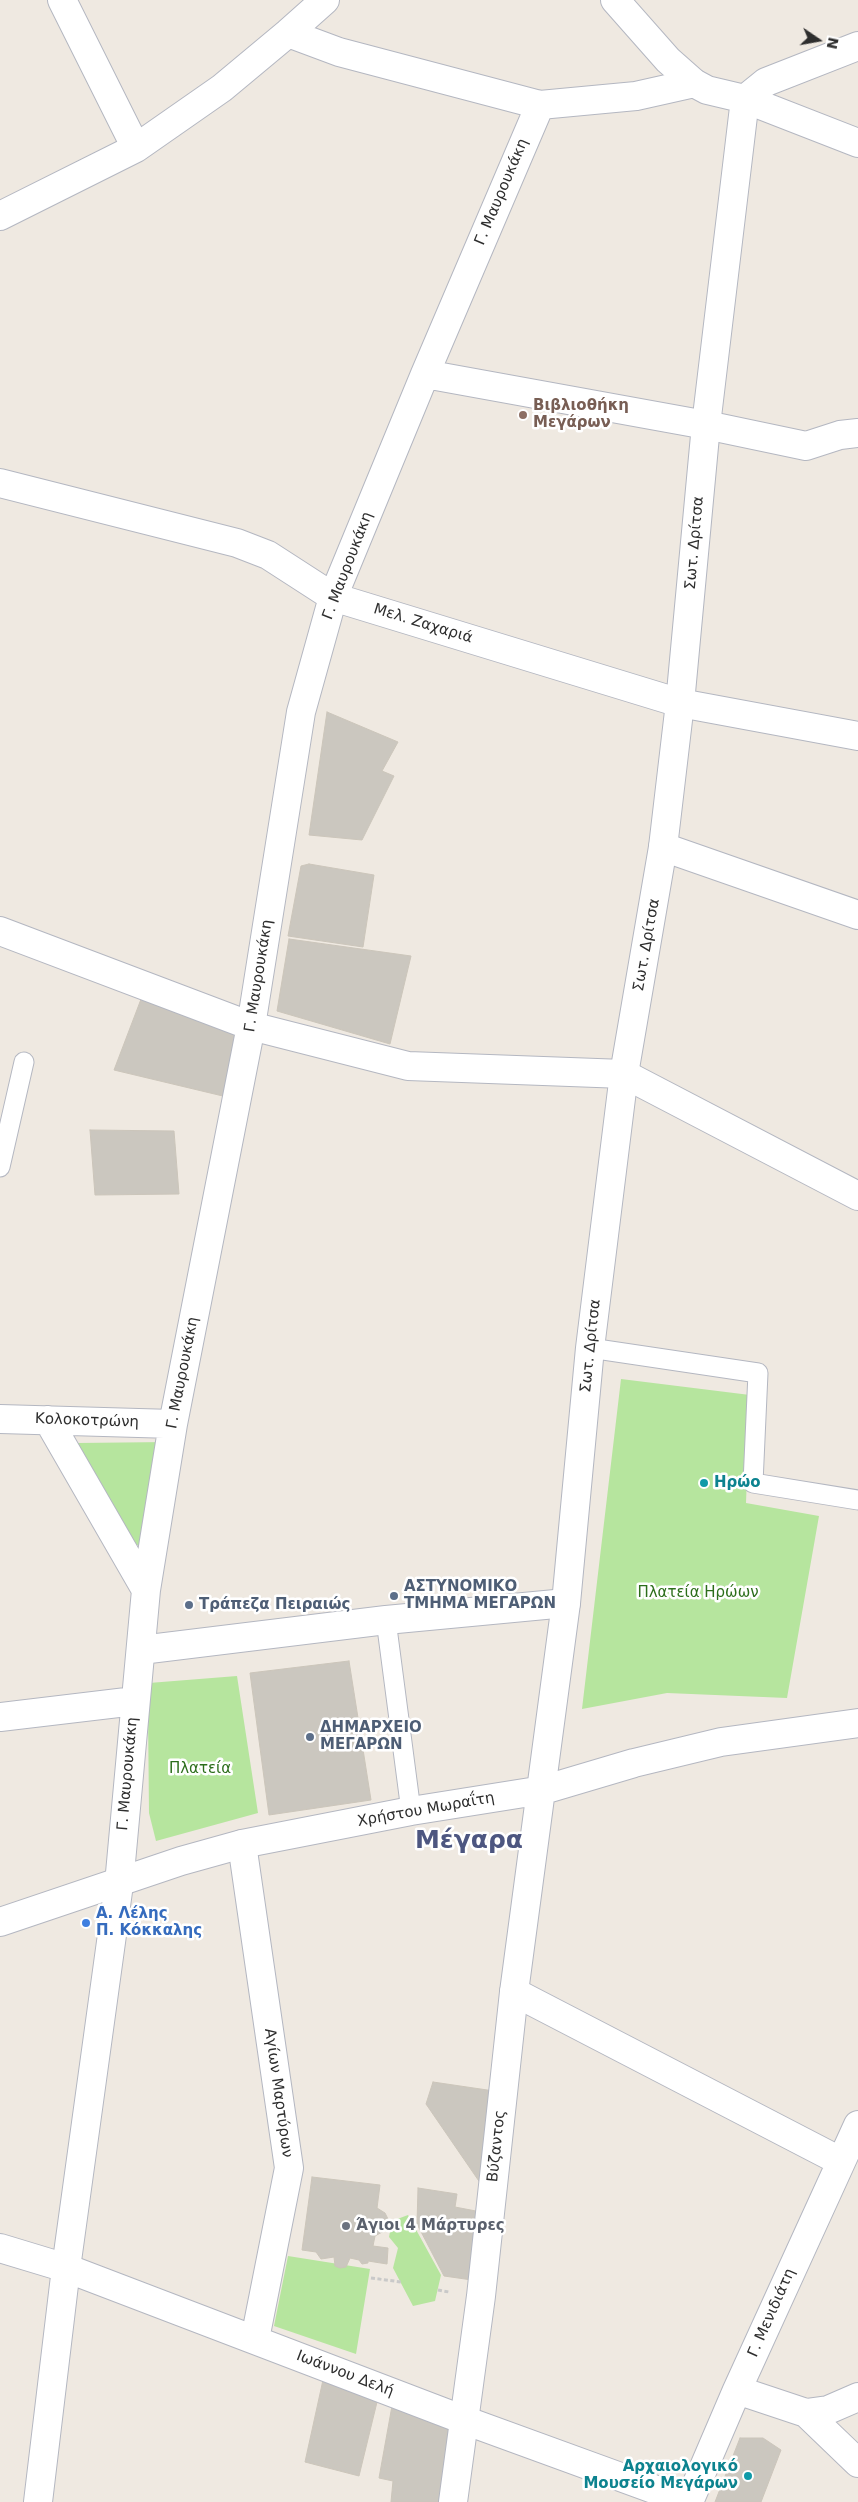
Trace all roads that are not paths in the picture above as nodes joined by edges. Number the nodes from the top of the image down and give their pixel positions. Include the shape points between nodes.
1 (62, 0) edge
2 (325, 0) edge
3 (615, 0) edge
4 (288, 33) junction
5 (858, 46) edge
6 (694, 83) junction
7 (745, 99) junction
8 (540, 105) junction
9 (858, 143) edge
10 (136, 148) junction
11 (0, 216) edge
12 (425, 374) junction
13 (706, 425) junction
14 (858, 433) edge
15 (0, 483) edge
16 (333, 597) junction
17 (680, 702) junction
18 (858, 736) edge
19 (663, 848) junction
20 (858, 915) edge
21 (0, 931) edge
22 (251, 1026) junction
23 (24, 1062) dead end
24 (624, 1074) junction
25 (0, 1167) edge
26 (858, 1196) edge
27 (590, 1348) junction
28 (0, 1419) edge
29 (48, 1420) junction
30 (173, 1424) junction
31 (858, 1500) edge
32 (146, 1590) junction
33 (566, 1603) junction
34 (386, 1620) junction
35 (141, 1650) junction
36 (135, 1702) junction
37 (0, 1718) edge
38 (858, 1723) edge
39 (543, 1790) junction
40 (411, 1811) junction
41 (242, 1844) junction
42 (118, 1884) junction
43 (0, 1922) edge
44 (514, 1992) junction
45 (858, 2125) edge
46 (840, 2161) junction
47 (0, 2248) edge
48 (66, 2268) junction
49 (255, 2339) junction
50 (737, 2390) junction
51 (858, 2397) edge
52 (806, 2412) junction
53 (464, 2420) junction
54 (858, 2463) edge
55 (38, 2502) edge
56 (453, 2502) edge
57 (689, 2502) edge

1 - 10 street
2 - 4 street
3 - 6 street via 668,60
4 - 8 street via 348,55
4 - 10 street via 222,88
5 - 7 street via 766,82
6 - 7 street via 707,90
6 - 8 street via 636,96
7 - 9 street
7 - 13 street, Σωτ. Δρίτσα
8 - 12 street, Γ. Μαυρουκάκη
10 - 11 street
12 - 13 street
12 - 16 street, Γ. Μαυρουκάκη
13 - 14 street via 806,446
13 - 17 street, Σωτ. Δρίτσα
15 - 16 street, Μελ. Ζαχαριά via 237,543 268,555
16 - 17 street, Μελ. Ζαχαριά
16 - 22 street, Γ. Μαυρουκάκη via 302,712
17 - 18 street, Μελ. Ζαχαριά
17 - 19 street, Σωτ. Δρίτσα
19 - 20 street
19 - 24 street, Σωτ. Δρίτσα
21 - 22 street
22 - 24 street via 408,1066
22 - 30 street, Γ. Μαυρουκάκη
23 - 25 lane
24 - 26 street
24 - 27 street, Σωτ. Δρίτσα
27 - 31 lane via 758,1374 753,1483
27 - 33 street, Σωτ. Δρίτσα
28 - 29 street, Κολοκοτρώνη
29 - 30 street, Κολοκοτρώνη
29 - 32 street
30 - 32 street, Γ. Μαυρουκάκη
32 - 35 street, Γ. Μαυρουκάκη
33 - 34 street
33 - 39 street, Σωτ. Δρίτσα
34 - 35 street
34 - 40 lane
35 - 36 street, Γ. Μαυρουκάκη
36 - 37 street
36 - 42 street, Γ. Μαυρουκάκη
38 - 39 street, Χρήστου Μωραΐτη via 721,1742
39 - 40 street, Χρήστου Μωραΐτη
39 - 44 street, Βύζαντος
40 - 41 street, Χρήστου Μωραΐτη
41 - 42 street, Χρήστου Μωραΐτη via 181,1861
41 - 49 street, Αγίων Μαρτύρων via 289,2168
42 - 43 street, Χρήστου Μωραΐτη
42 - 48 street, Γ. Μαυρουκάκη
44 - 46 street
44 - 53 street, Βύζαντος
45 - 46 street, Γ. Μενιδιάτη
46 - 50 street, Γ. Μενιδιάτη
47 - 48 street, Ιωάννου Δελή
48 - 49 street, Ιωάννου Δελή
48 - 55 street, Γ. Μαυρουκάκη
49 - 53 street, Ιωάννου Δελή
50 - 52 street
50 - 57 street, Γ. Μενιδιάτη
51 - 52 street via 828,2410
52 - 54 street
53 - 56 street, Βύζαντος
53 - 57 street, Ιωάννου Δελή

